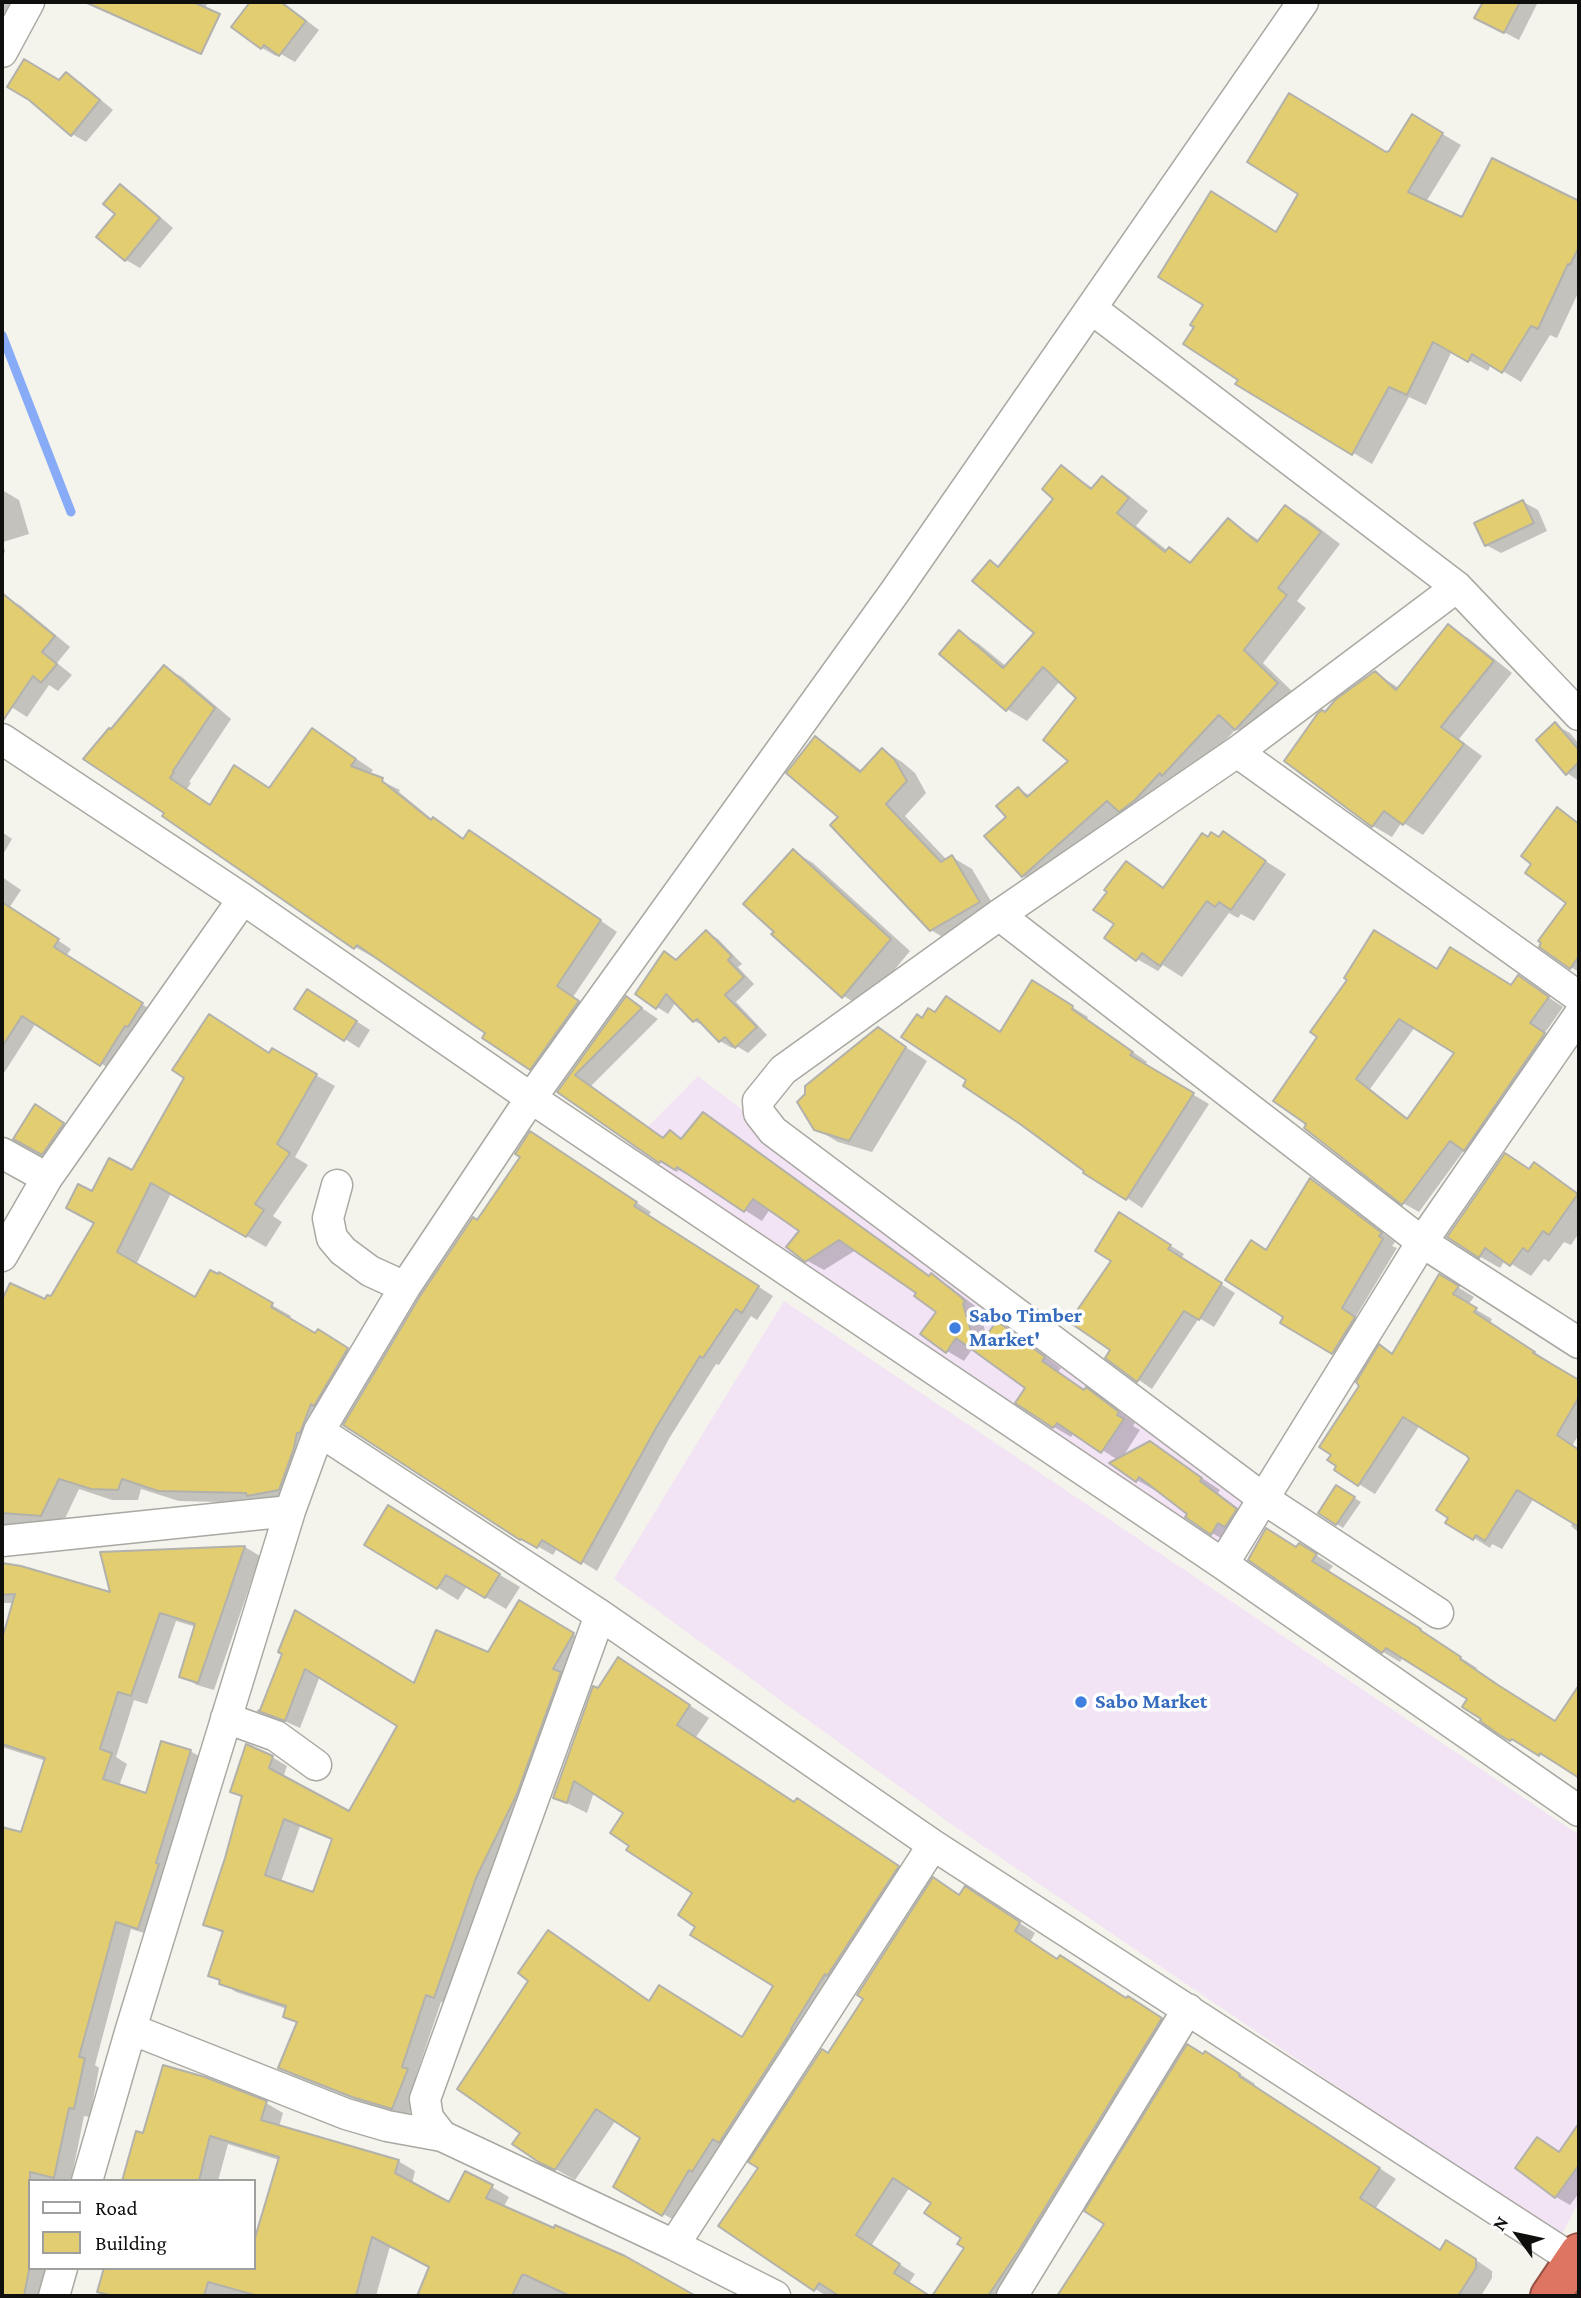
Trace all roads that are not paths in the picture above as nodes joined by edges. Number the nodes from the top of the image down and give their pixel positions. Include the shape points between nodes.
1 (29, 2) edge
2 (1303, 2) edge
3 (2, 52) edge
4 (1092, 309) junction
5 (1457, 587) junction
6 (1579, 715) edge
7 (2, 739) edge
8 (1237, 752) junction
9 (243, 899) junction
10 (999, 915) junction
11 (1579, 997) edge
12 (1579, 1015) edge
13 (531, 1098) junction
14 (2, 1153) edge
15 (47, 1178) junction
16 (337, 1185) dead end
17 (1422, 1242) junction
18 (2, 1256) edge
19 (405, 1287) junction
20 (1579, 1343) edge
21 (319, 1431) junction
22 (1264, 1499) junction
23 (290, 1511) junction
24 (2, 1541) edge
25 (1223, 1564) junction
26 (1438, 1613) dead end
27 (600, 1615) junction
28 (226, 1718) junction
29 (316, 1765) dead end
30 (1579, 1811) edge
31 (933, 1845) junction
32 (1188, 2009) junction
33 (131, 2029) junction
34 (442, 2136) junction
35 (88, 2179) edge
36 (674, 2245) junction
37 (1577, 2257) edge
38 (61, 2270) edge
39 (54, 2296) edge
40 (775, 2296) edge
41 (1012, 2296) edge
42 (1550, 2296) edge

1 - 3 street
2 - 4 street
4 - 5 street
4 - 13 street
5 - 6 street
5 - 8 street
7 - 9 street
8 - 10 street
8 - 11 street
9 - 13 street
9 - 15 street
10 - 17 street
10 - 22 street via 783,1070 758,1101 759,1112 774,1131
12 - 17 street
13 - 19 street
13 - 25 street
14 - 15 street
15 - 18 street
16 - 19 street via 328,1218 332,1238 370,1271
17 - 20 street
17 - 22 street
19 - 21 street
21 - 23 street
21 - 27 street
22 - 25 street
22 - 26 street
23 - 24 street
23 - 28 street
25 - 30 street
27 - 31 street
27 - 34 street via 425,2099 428,2118
28 - 29 street via 276,1736
28 - 33 street
31 - 32 street
31 - 36 street
32 - 37 street
32 - 41 street
33 - 34 street via 346,2114
33 - 35 street
34 - 36 street
36 - 40 street
37 - 42 highway
38 - 39 street

